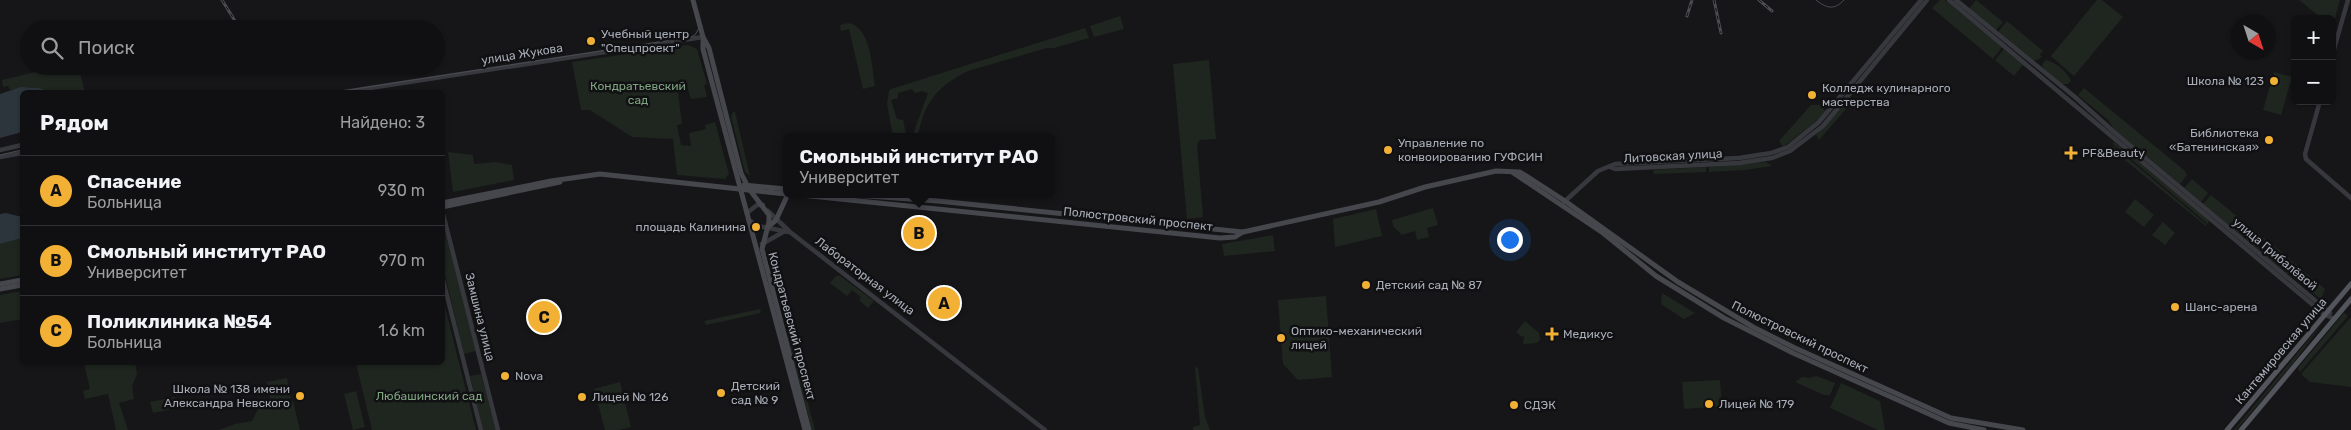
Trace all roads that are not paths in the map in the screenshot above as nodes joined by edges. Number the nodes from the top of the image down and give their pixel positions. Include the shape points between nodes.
1 (694, 0) edge
2 (1921, 0) edge
3 (1927, 0) edge
4 (1949, 0) edge
5 (1956, 0) edge
6 (2348, 0) edge
7 (703, 37) junction
8 (2336, 42) edge
9 (357, 90) edge
10 (2319, 105) edge
11 (20, 145) edge
12 (0, 150) edge
13 (20, 153) edge
14 (0, 157) edge
15 (1610, 167) junction
16 (565, 180) junction
17 (739, 187) junction
18 (748, 187) junction
19 (783, 189) edge
20 (783, 193) edge
21 (787, 198) edge
22 (832, 198) edge
23 (896, 198) edge
24 (2351, 198) edge
25 (445, 201) edge
26 (938, 201) junction
27 (1563, 203) junction
28 (445, 207) edge
29 (766, 208) junction
30 (938, 208) junction
31 (747, 212) junction
32 (749, 219) junction
33 (445, 220) edge
34 (776, 220) junction
35 (1131, 221) junction
36 (768, 228) junction
37 (1131, 228) junction
38 (788, 232) junction
39 (1243, 232) junction
40 (762, 244) junction
41 (20, 280) edge
42 (0, 284) edge
43 (20, 284) edge
44 (2351, 284) edge
45 (445, 288) edge
46 (0, 289) edge
47 (2351, 299) edge
48 (2327, 313) junction
49 (2334, 319) junction
50 (481, 430) edge
51 (498, 430) edge
52 (805, 430) edge
53 (809, 430) edge
54 (1045, 430) edge
55 (1984, 430) edge
56 (2023, 430) edge
57 (2227, 430) edge
58 (2241, 430) edge

1 - 7 main road
2 - 15 street, Литовская улица via 1819,122 1788,147 1739,158 1615,164
3 - 15 street, Литовская улица via 1822,126 1790,151 1767,159 1739,163
4 - 48 street, улица Грибалёвой
5 - 48 street, улица Грибалёвой via 2075,97
6 - 8 street
7 - 9 street, улица Жукова
7 - 17 main road via 703,49
7 - 18 main road via 709,48 741,173
10 - 24 street via 2306,159
11 - 12 street
13 - 14 street
15 - 27 street via 1598,171
16 - 17 main road, Полюстровский проспект via 600,174
16 - 25 main road, Полюстровский проспект
16 - 28 main road, Полюстровский проспект
17 - 18 main road, Полюстровский проспект
17 - 31 main road
18 - 19 main road, Полюстровский проспект
18 - 20 main road, Полюстровский проспект
18 - 29 main road
21 - 34 main road
22 - 30 main road, Полюстровский проспект
23 - 26 main road, Полюстровский проспект
26 - 30 main road
26 - 35 main road, Полюстровский проспект
27 - 39 main road, Полюстровский проспект via 1512,172 1496,171
27 - 55 main road, Полюстровский проспект via 1656,276 1724,318 1793,353 1949,423
27 - 56 main road, Полюстровский проспект via 1706,300 1795,348 1951,418
29 - 31 street via 757,205
29 - 34 street
29 - 36 main road via 770,218
30 - 37 main road, Полюстровский проспект
31 - 32 main road
32 - 36 street
32 - 52 main road, Кондратьевский проспект
33 - 51 street, Замшина улица
34 - 36 main road
34 - 38 street, Лабораторная улица
35 - 37 main road
35 - 39 main road, Полюстровский проспект
36 - 38 street, Лабораторная улица
36 - 40 main road, Кондратьевский проспект
37 - 39 main road, Полюстровский проспект via 1220,238 1235,237
38 - 40 street
38 - 54 street, Лабораторная улица
40 - 53 main road, Кондратьевский проспект
41 - 42 main road
43 - 46 main road
44 - 48 main road, Кантемировская улица
45 - 50 street
47 - 49 main road, Кантемировская улица
48 - 49 street, улица Грибалёвой
48 - 57 main road, Кантемировская улица
49 - 58 main road, Кантемировская улица

